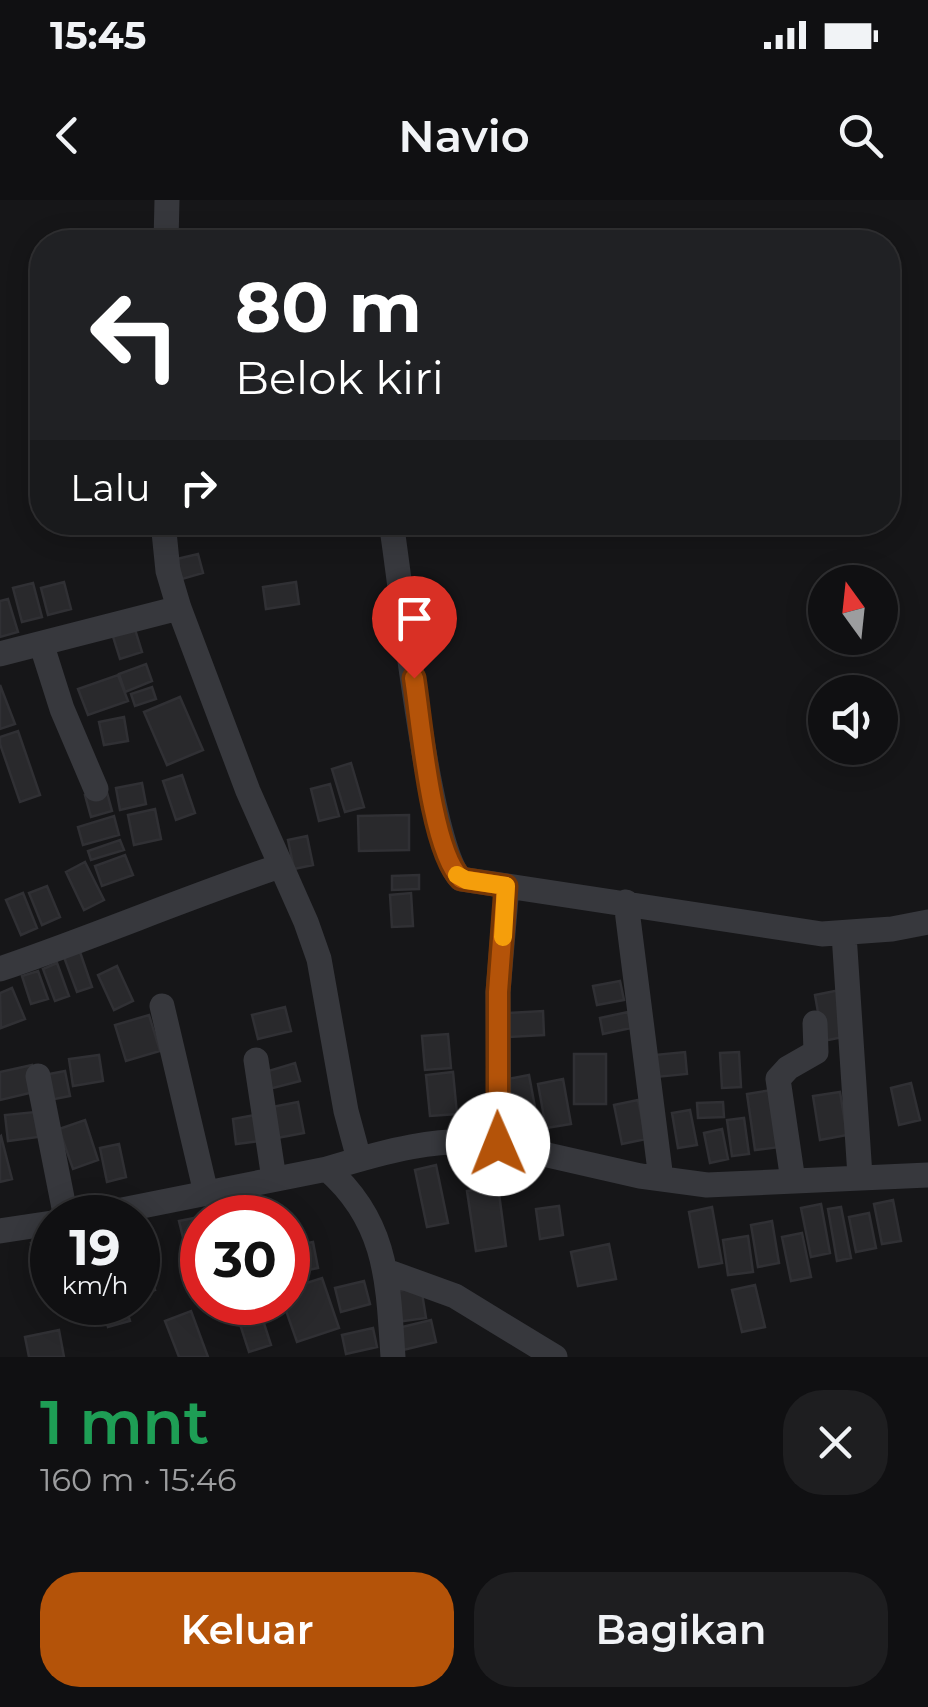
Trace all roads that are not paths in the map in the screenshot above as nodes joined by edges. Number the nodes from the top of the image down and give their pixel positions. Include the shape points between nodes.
1 (167, 200) edge
2 (166, 230) edge
3 (164, 535) edge
4 (393, 535) edge
5 (179, 608) junction
6 (42, 646) junction
7 (0, 654) edge
8 (96, 789) dead end
9 (268, 870) junction
10 (506, 886) junction
11 (626, 902) junction
12 (928, 922) edge
13 (844, 934) junction
14 (0, 969) edge
15 (162, 1006) dead end
16 (814, 1023) dead end
17 (256, 1060) dead end
18 (38, 1076) dead end
19 (498, 1144) junction
20 (345, 1163) junction
21 (928, 1175) edge
22 (860, 1176) junction
23 (274, 1179) junction
24 (661, 1179) junction
25 (794, 1181) junction
26 (206, 1193) junction
27 (61, 1195) edge
28 (160, 1202) edge
29 (30, 1226) edge
30 (0, 1231) edge
31 (386, 1271) junction
32 (393, 1357) edge
33 (555, 1357) edge

1 - 2 street
3 - 5 street
4 - 10 street via 428,776 447,855 461,879
5 - 6 street
5 - 9 street
6 - 7 street
6 - 8 street
9 - 14 street
9 - 20 street via 306,922 319,959 346,1111
10 - 11 street
10 - 19 street
11 - 13 street
11 - 24 street
12 - 13 street
13 - 22 street
15 - 26 street
16 - 25 street via 815,1055 778,1079
17 - 23 street
18 - 27 street
19 - 20 street via 440,1142
19 - 24 street
20 - 23 street
20 - 31 street via 344,1183 365,1213
21 - 22 street
22 - 25 street
23 - 26 street
24 - 25 street
26 - 28 street
29 - 30 street
31 - 32 street
31 - 33 street via 456,1296

